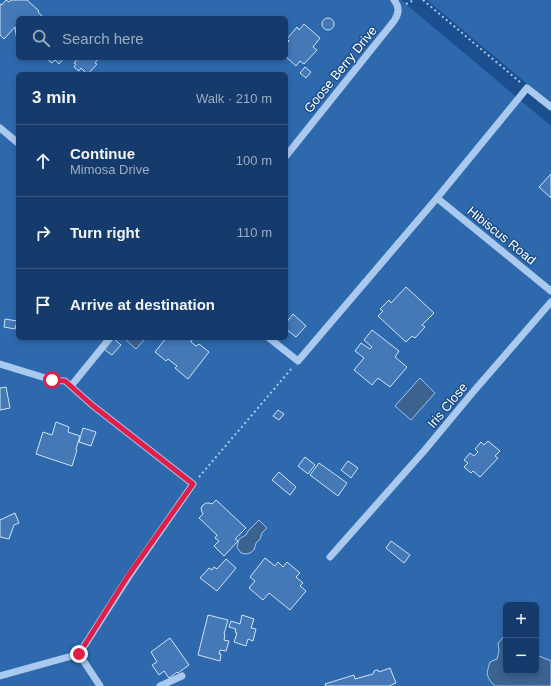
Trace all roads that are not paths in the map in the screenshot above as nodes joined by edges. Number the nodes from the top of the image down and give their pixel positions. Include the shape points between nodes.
1 (394, 0) edge
2 (551, 107) edge
3 (2, 133) edge
4 (16, 142) edge
5 (288, 154) edge
6 (437, 198) junction
7 (551, 291) edge
8 (551, 302) edge
9 (108, 340) edge
10 (272, 340) edge
11 (0, 364) edge
12 (71, 386) junction
13 (330, 557) dead end
14 (79, 654) junction
15 (0, 676) edge
16 (182, 676) dead end
17 (100, 686) edge
18 (160, 686) edge

1 - 5 street, Goose Berry Drive via 398,7 398,16 394,22
2 - 6 street via 527,88
3 - 4 street
6 - 7 street, Hibiscus Road
6 - 10 street via 298,361
8 - 13 street, Iris Close
9 - 12 street
11 - 12 street via 52,380 65,381
12 - 14 street via 193,484 128,576
14 - 15 street
14 - 17 street
16 - 18 street

